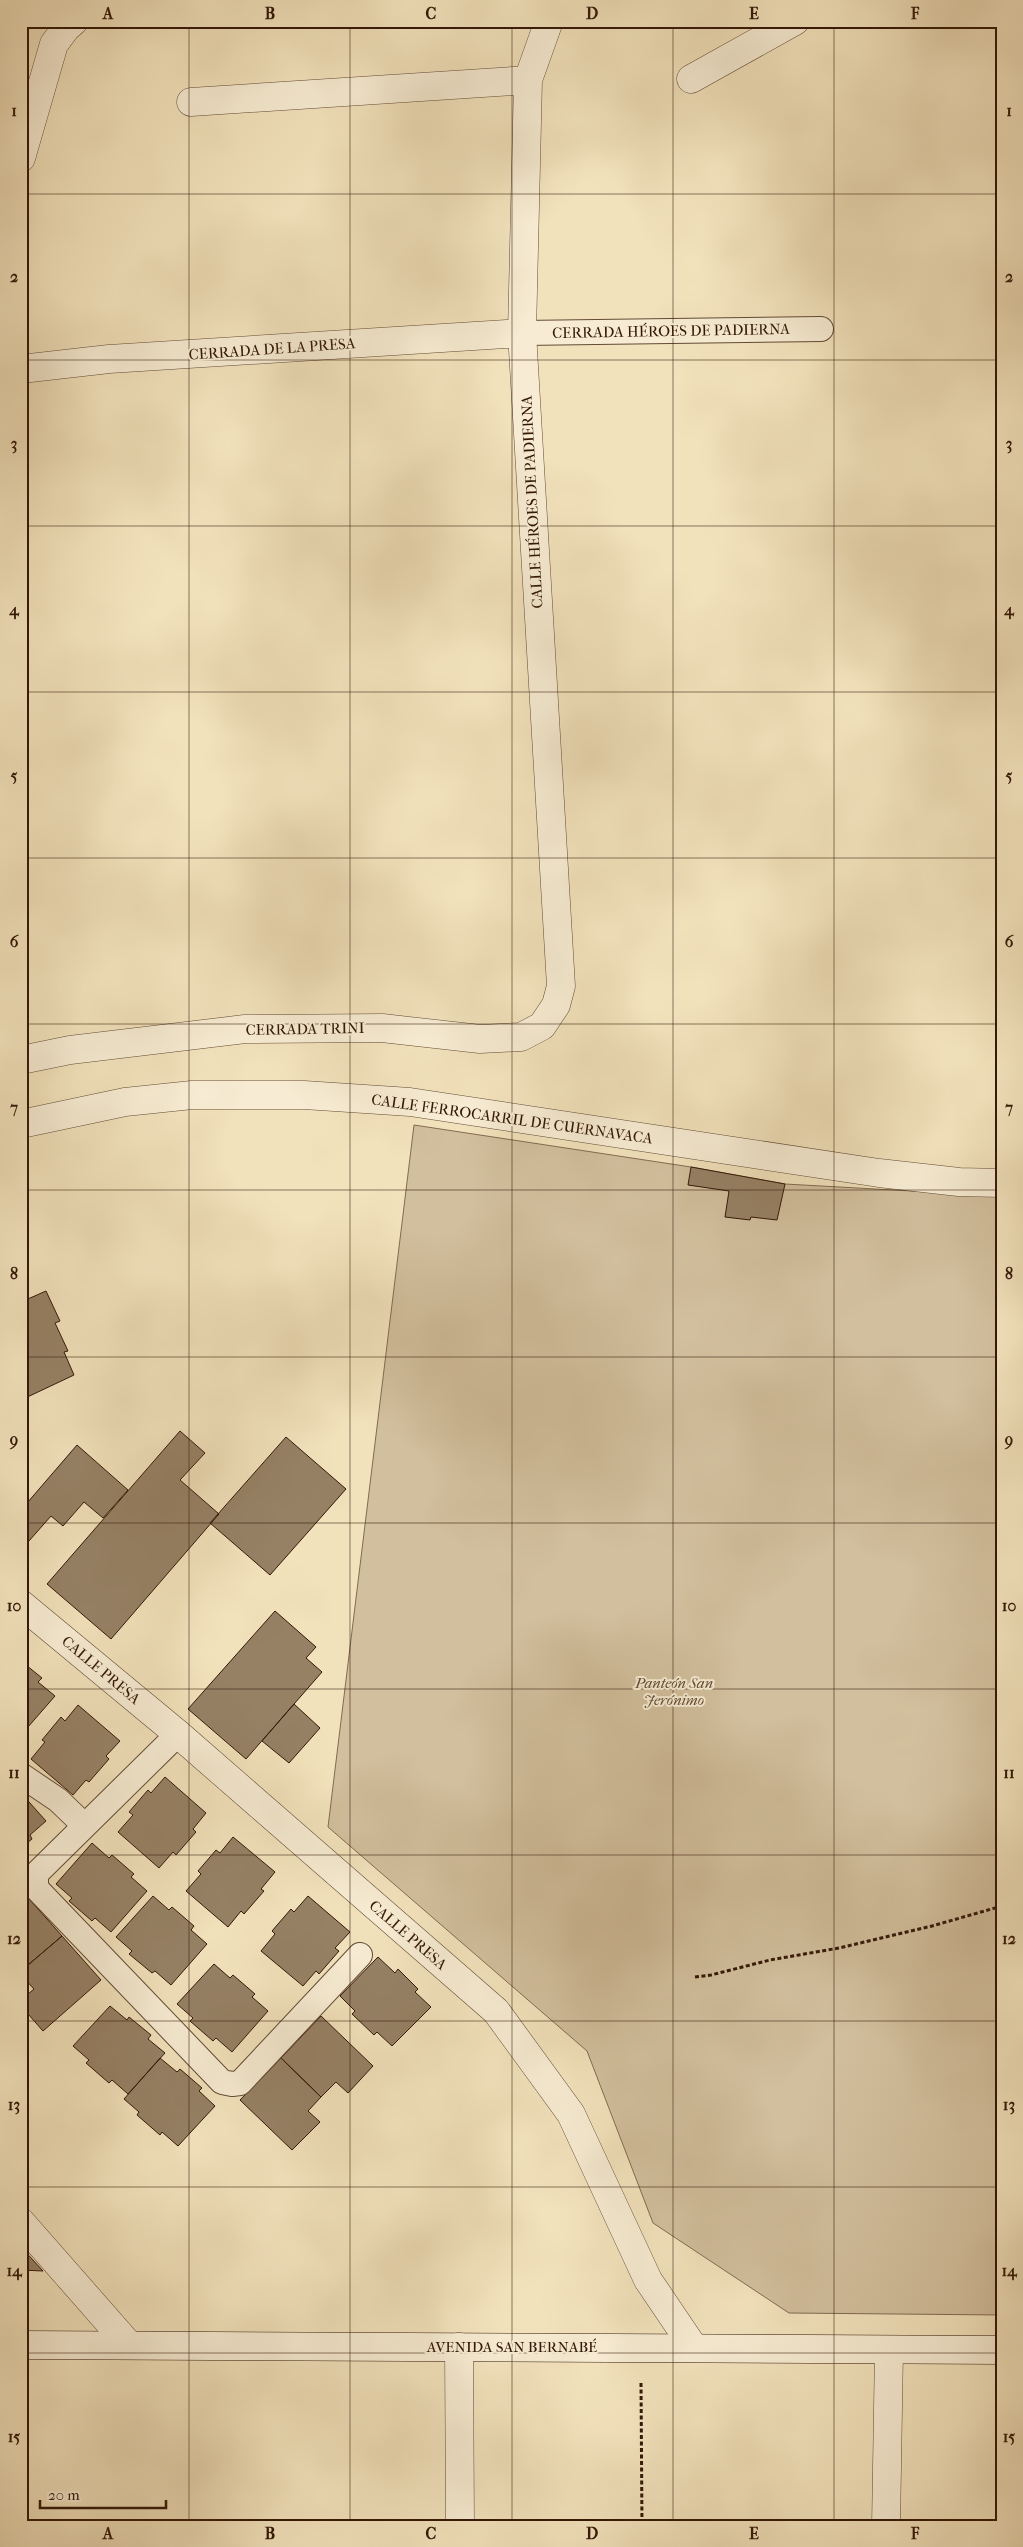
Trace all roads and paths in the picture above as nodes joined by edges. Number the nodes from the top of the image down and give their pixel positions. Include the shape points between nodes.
1 (74, 21) edge
2 (549, 21) edge
3 (795, 21) edge
4 (692, 79) dead end
5 (528, 80) junction
6 (192, 102) dead end
7 (21, 158) edge
8 (821, 329) dead end
9 (522, 332) junction
10 (21, 369) edge
11 (561, 986) joint
12 (21, 1060) edge
13 (21, 1124) edge
14 (1002, 1183) edge
15 (21, 1604) edge
16 (178, 1734) junction
17 (21, 1776) edge
18 (84, 1825) junction
19 (1002, 1906) edge
20 (360, 1955) dead end
21 (696, 1977) dead end
22 (21, 2222) edge
23 (21, 2345) edge
24 (129, 2345) junction
25 (459, 2347) junction
26 (640, 2348) junction
27 (694, 2348) junction
28 (890, 2350) junction
29 (1002, 2350) edge
30 (460, 2526) edge
31 (642, 2526) edge
32 (886, 2526) edge

1 - 7 street via 54,44
2 - 5 street, CALLE HÉROES DE PADIERNA
3 - 4 street
5 - 6 street
5 - 9 street, CALLE HÉROES DE PADIERNA
8 - 9 lane, CERRADA HÉROES DE PADIERNA
9 - 10 street, CERRADA DE LA PRESA via 108,359
9 - 11 street, CALLE HÉROES DE PADIERNA
11 - 12 street, CERRADA TRINI via 556,1005 542,1026 521,1037 480,1038 382,1028 245,1029 70,1050
13 - 14 street, CALLE FERROCARRIL DE CUERNAVACA via 125,1102 192,1095 304,1095 410,1102 879,1173
15 - 16 street, CALLE PRESA
16 - 18 lane
16 - 27 street, CALLE PRESA via 496,2012 571,2114 648,2280
17 - 18 lane via 58,1800
18 - 20 lane via 36,1874 36,1888 222,2082 240,2083
19 - 21 path via 838,1948
22 - 24 street
23 - 24 street, AVENIDA SAN BERNABÉ
24 - 25 street, AVENIDA SAN BERNABÉ
25 - 26 street, AVENIDA SAN BERNABÉ
25 - 30 street
26 - 27 street, AVENIDA SAN BERNABÉ
26 - 31 path
27 - 28 street, AVENIDA SAN BERNABÉ
28 - 29 street, AVENIDA SAN BERNABÉ
28 - 32 street

